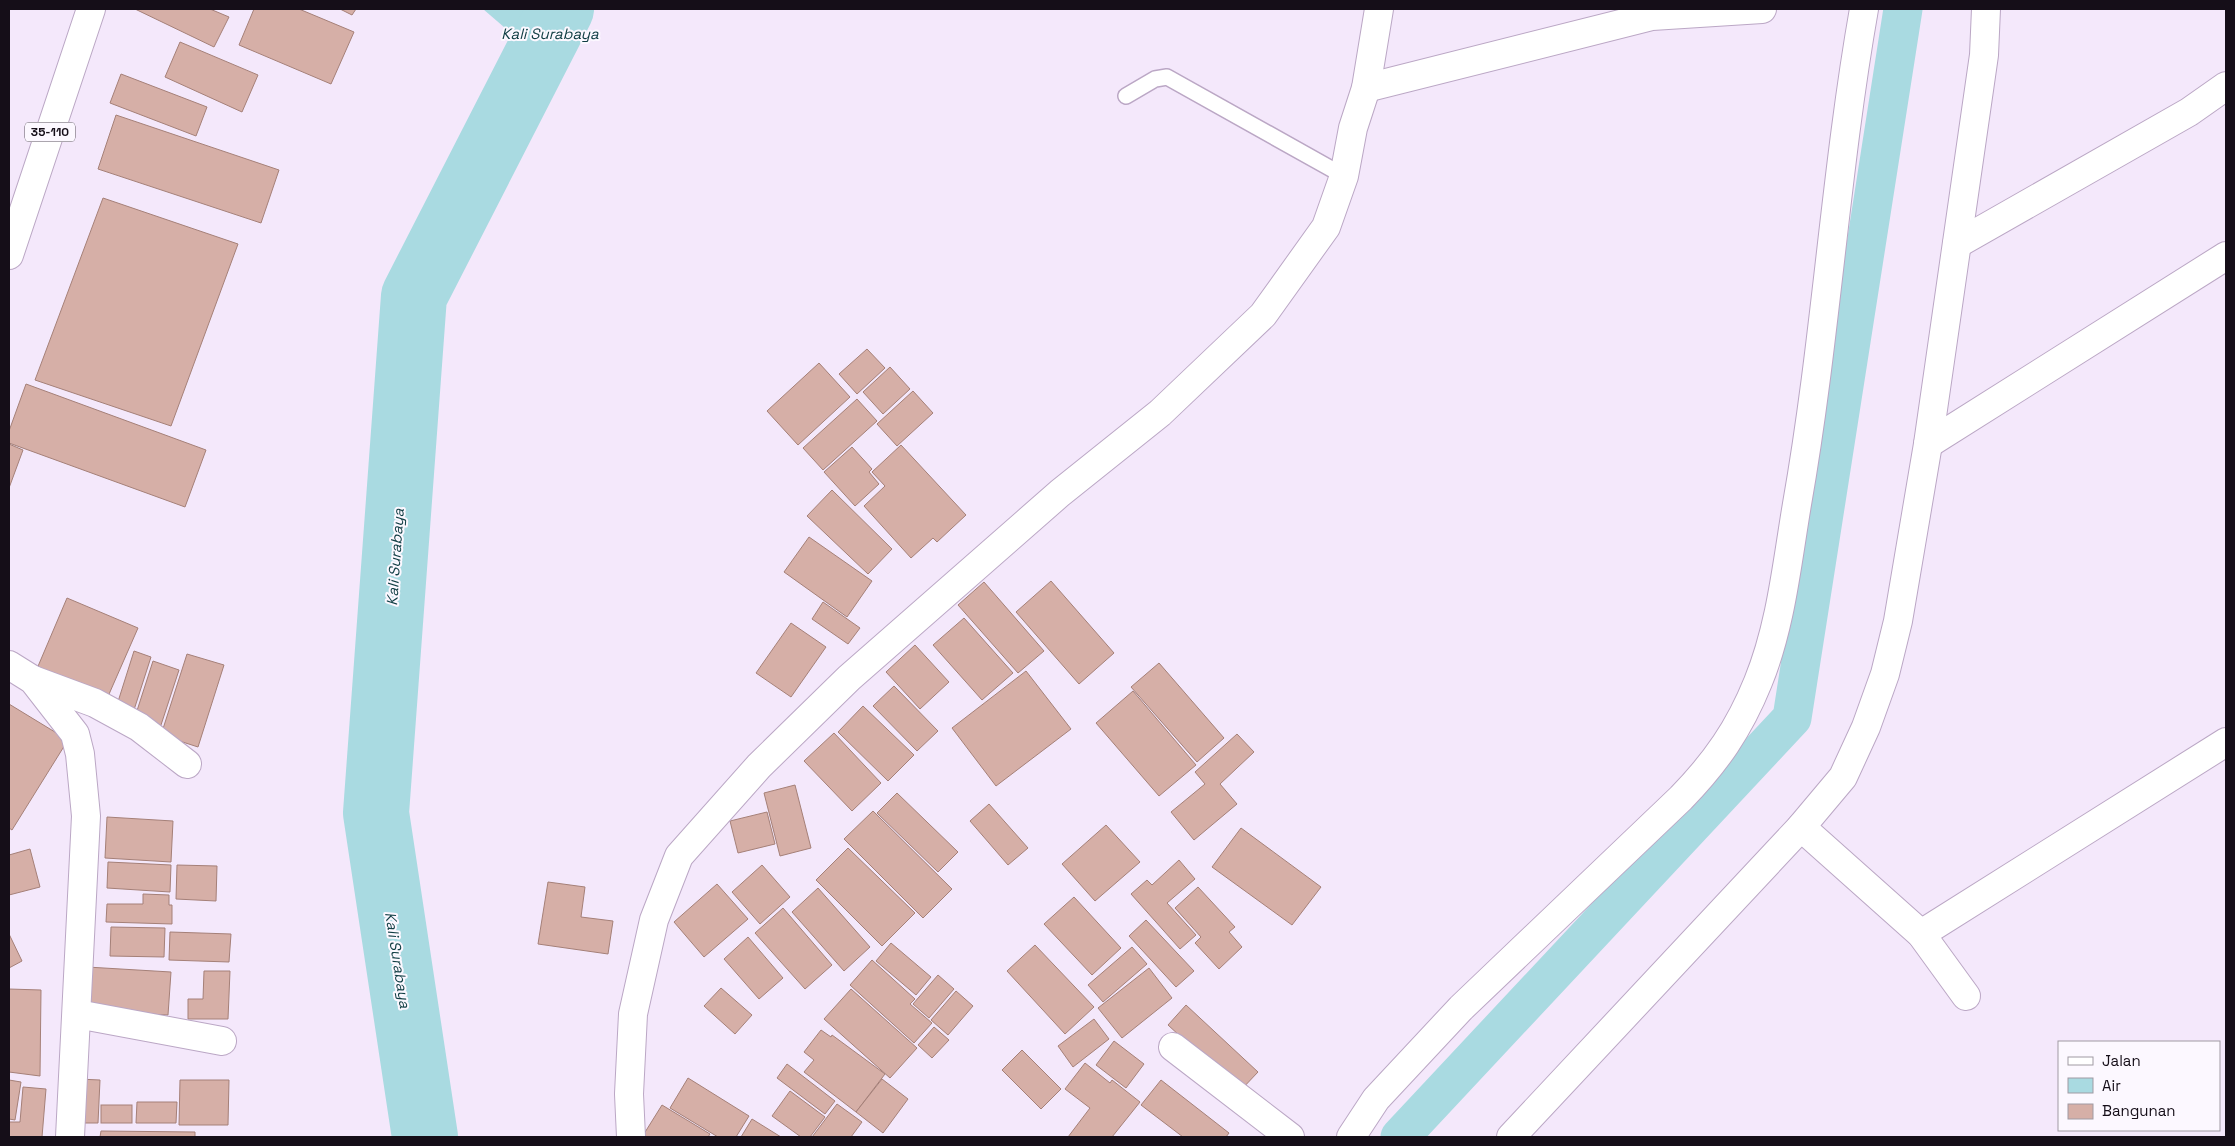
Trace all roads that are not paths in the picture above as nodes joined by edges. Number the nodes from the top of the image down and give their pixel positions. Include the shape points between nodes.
1 (91, 9) edge
2 (1379, 9) edge
3 (1762, 9) edge
4 (1864, 9) edge
5 (1986, 9) edge
6 (2226, 86) edge
7 (1366, 88) junction
8 (1126, 96) dead end
9 (1344, 176) junction
10 (1957, 244) junction
11 (9, 255) edge
12 (2226, 256) edge
13 (1928, 444) junction
14 (9, 665) edge
15 (34, 680) junction
16 (2226, 742) edge
17 (187, 764) dead end
18 (1801, 827) junction
19 (1921, 934) junction
20 (1966, 996) dead end
21 (77, 1014) junction
22 (222, 1041) dead end
23 (1173, 1047) dead end
24 (70, 1137) edge
25 (631, 1137) edge
26 (1290, 1137) edge
27 (1351, 1137) edge
28 (1511, 1137) edge

1 - 11 street, 35-110
2 - 7 street
3 - 7 street via 1652,16
4 - 27 street via 1853,73 1811,423 1779,612 1758,681 1735,729 1710,767 1460,1008 1376,1099
5 - 10 street via 1984,55
6 - 10 street via 2188,112
7 - 9 street
8 - 9 lane via 1155,79 1166,77
9 - 25 street via 1326,227 1263,315 1160,413 1060,493 849,678 759,766 679,856 654,920 633,1014 629,1094
10 - 13 street
12 - 13 street
13 - 18 street via 1898,620 1885,674 1843,777
14 - 15 street
15 - 17 street via 102,707 139,727
15 - 21 street via 75,734 83,777 86,816
16 - 19 street
18 - 19 street
18 - 28 street
19 - 20 street
21 - 22 street
21 - 24 street
23 - 26 street

